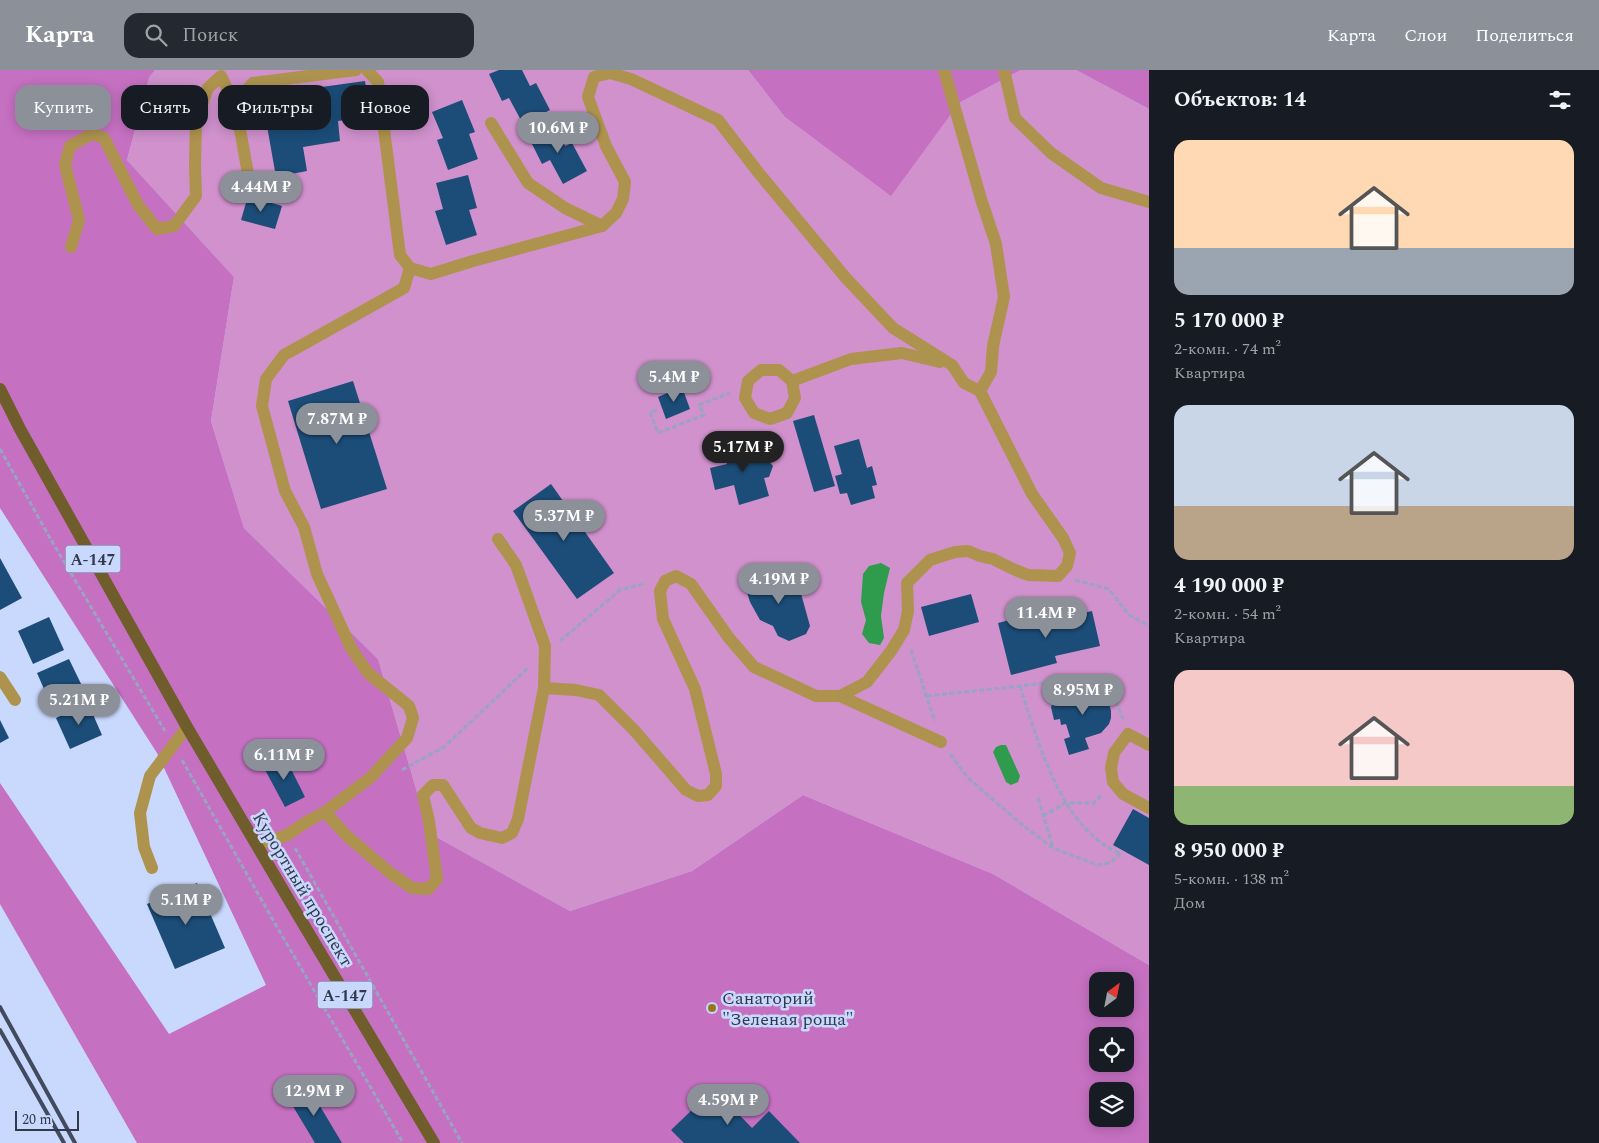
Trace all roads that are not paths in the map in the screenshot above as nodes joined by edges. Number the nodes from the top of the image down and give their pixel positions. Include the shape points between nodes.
1 (356, 70) edge
2 (367, 70) edge
3 (944, 70) edge
4 (1004, 70) edge
5 (225, 85) edge
6 (251, 85) edge
7 (491, 123) dead end
8 (240, 130) edge
9 (250, 185) dead end
10 (1149, 202) edge
11 (602, 226) junction
12 (71, 247) dead end
13 (410, 268) junction
14 (952, 365) junction
15 (792, 381) junction
16 (0, 389) edge
17 (980, 391) junction
18 (498, 539) dead end
19 (0, 677) edge
20 (544, 688) junction
21 (840, 696) junction
22 (15, 700) dead end
23 (188, 727) junction
24 (941, 742) road end
25 (1149, 745) edge
26 (1149, 808) edge
27 (325, 812) junction
28 (257, 846) junction
29 (152, 868) dead end
30 (434, 1143) edge

1 - 6 lane
2 - 13 lane via 378,82 400,255
3 - 17 lane via 996,244 1004,297 991,372
4 - 10 lane via 1015,118 1051,153 1101,188
5 - 12 lane via 221,76 208,88 196,121 196,196 174,226 157,229 138,205 104,138 92,134 70,146 65,165 79,220
7 - 11 lane via 528,184 565,208
8 - 9 lane
11 - 13 lane via 431,274
11 - 14 lane via 616,213 623,199 625,182 606,146 588,97 594,77 610,73 631,78 718,120 846,277 893,328
13 - 27 lane via 404,288 284,355 266,379 262,406 285,491 304,527 317,574 351,648 368,673 410,706 413,718 407,738 370,778
14 - 15 lane via 902,352 851,359
14 - 17 lane via 964,383
15 - 15 lane via 779,370 761,370 748,381 745,398 754,413 770,419 786,413 795,398
16 - 23 main road, Курортный проспект / А-147
17 - 21 lane via 1032,494 1063,538 1070,553 1067,566 1058,576 1028,575 968,551 930,560 907,583 908,611 904,630 891,651 867,682
18 - 20 lane via 516,565 545,646
19 - 22 lane
20 - 21 lane via 599,695 686,790 698,796 708,795 716,786 716,774 695,688 663,619 660,591 665,581 676,576 691,584 754,667 816,696
20 - 27 lane via 520,810 512,833 502,838 471,828 443,785 432,785 423,795 438,879 428,889 412,888 389,872
21 - 24 lane
23 - 28 main road, Курортный проспект / А-147
23 - 29 lane via 150,776 140,813 144,847
25 - 26 lane via 1128,734 1114,753 1110,768 1113,782 1123,794
27 - 28 lane via 287,835
28 - 30 main road, Курортный проспект / А-147

